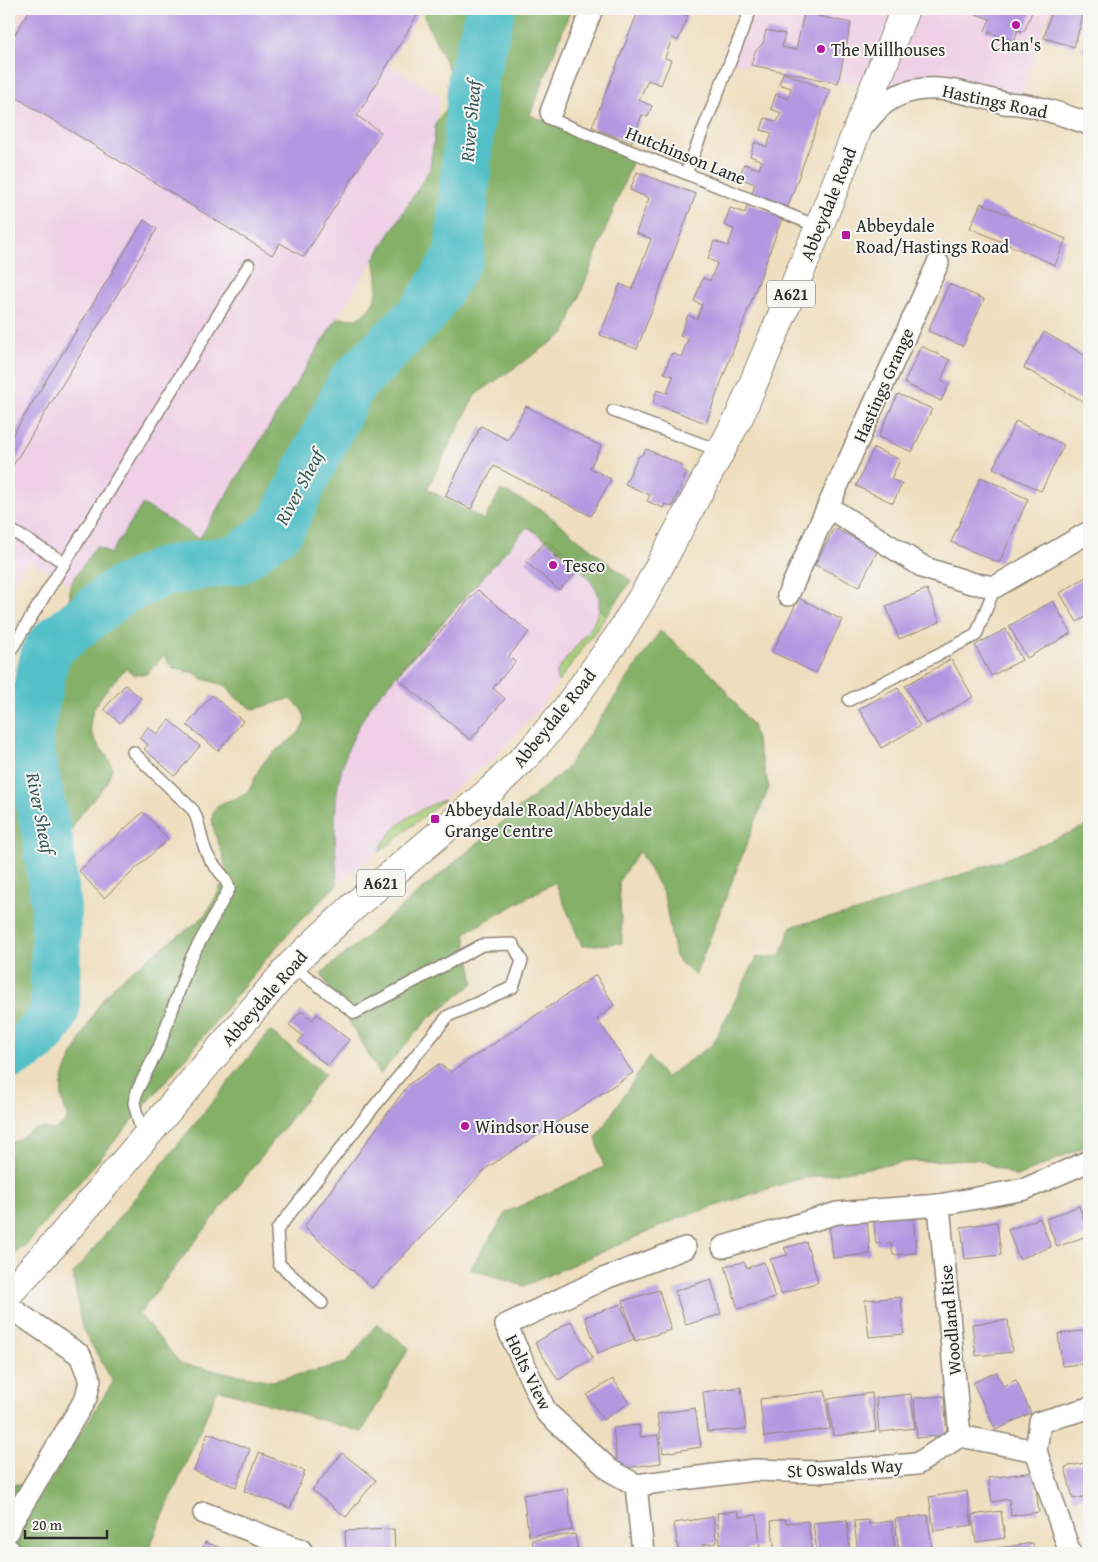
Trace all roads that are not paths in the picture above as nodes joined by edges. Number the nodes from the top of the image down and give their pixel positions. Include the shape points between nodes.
1 (592, 9) edge
2 (751, 9) edge
3 (905, 9) edge
4 (551, 112) joint
5 (1089, 124) edge
6 (856, 134) junction
7 (686, 173) junction
8 (819, 227) junction
9 (938, 262) dead end
10 (249, 265) dead end
11 (613, 411) dead end
12 (722, 452) junction
13 (828, 507) junction
14 (9, 529) edge
15 (1089, 532) edge
16 (65, 563) junction
17 (995, 587) junction
18 (788, 595) dead end
19 (9, 653) edge
20 (849, 700) dead end
21 (132, 752) dead end
22 (291, 965) junction
23 (144, 1140) junction
24 (1089, 1161) edge
25 (939, 1204) junction
26 (723, 1247) dead end
27 (685, 1248) dead end
28 (9, 1293) edge
29 (322, 1303) dead end
30 (9, 1307) edge
31 (1089, 1408) edge
32 (960, 1436) junction
33 (1036, 1451) junction
34 (636, 1485) junction
35 (204, 1513) dead end
36 (9, 1531) edge
37 (300, 1553) edge
38 (643, 1553) edge
39 (1070, 1553) edge

1 - 4 street
2 - 7 lane
3 - 6 main road, Abbeydale Road / A621
4 - 7 lane, Hutchinson Lane via 548,118
5 - 6 street, Hastings Road via 1020,104 949,89 920,90 889,100
6 - 8 main road, Abbeydale Road / A621
7 - 8 lane, Hutchinson Lane
8 - 12 main road, Abbeydale Road / A621 via 756,380
9 - 13 street, Hastings Grange
10 - 16 lane
11 - 12 lane
12 - 22 main road, Abbeydale Road / A621 via 617,638 532,750 491,790 354,906
13 - 17 street via 925,568
13 - 18 street, Hastings Grange
14 - 16 lane
15 - 17 street
16 - 19 lane
17 - 20 lane via 976,635
21 - 23 lane via 193,810 205,850 229,889 190,960 159,1047 137,1091 134,1103
22 - 23 main road, Abbeydale Road / A621
22 - 29 lane via 354,1014 482,945 512,944 522,960 513,987 448,1016 277,1230 279,1264
23 - 28 main road, Abbeydale Road / A621 via 60,1239
24 - 25 street via 1025,1189
25 - 26 street via 837,1213
25 - 32 street, Woodland Rise
27 - 34 street, Holts View via 603,1279 506,1325 546,1412 611,1471
30 - 36 street via 80,1355 90,1380 86,1398
31 - 33 street via 1040,1422
32 - 33 street
32 - 34 street, St Oswalds Way via 917,1464 817,1472 754,1470
33 - 39 street
34 - 38 street
35 - 37 street via 301,1550

